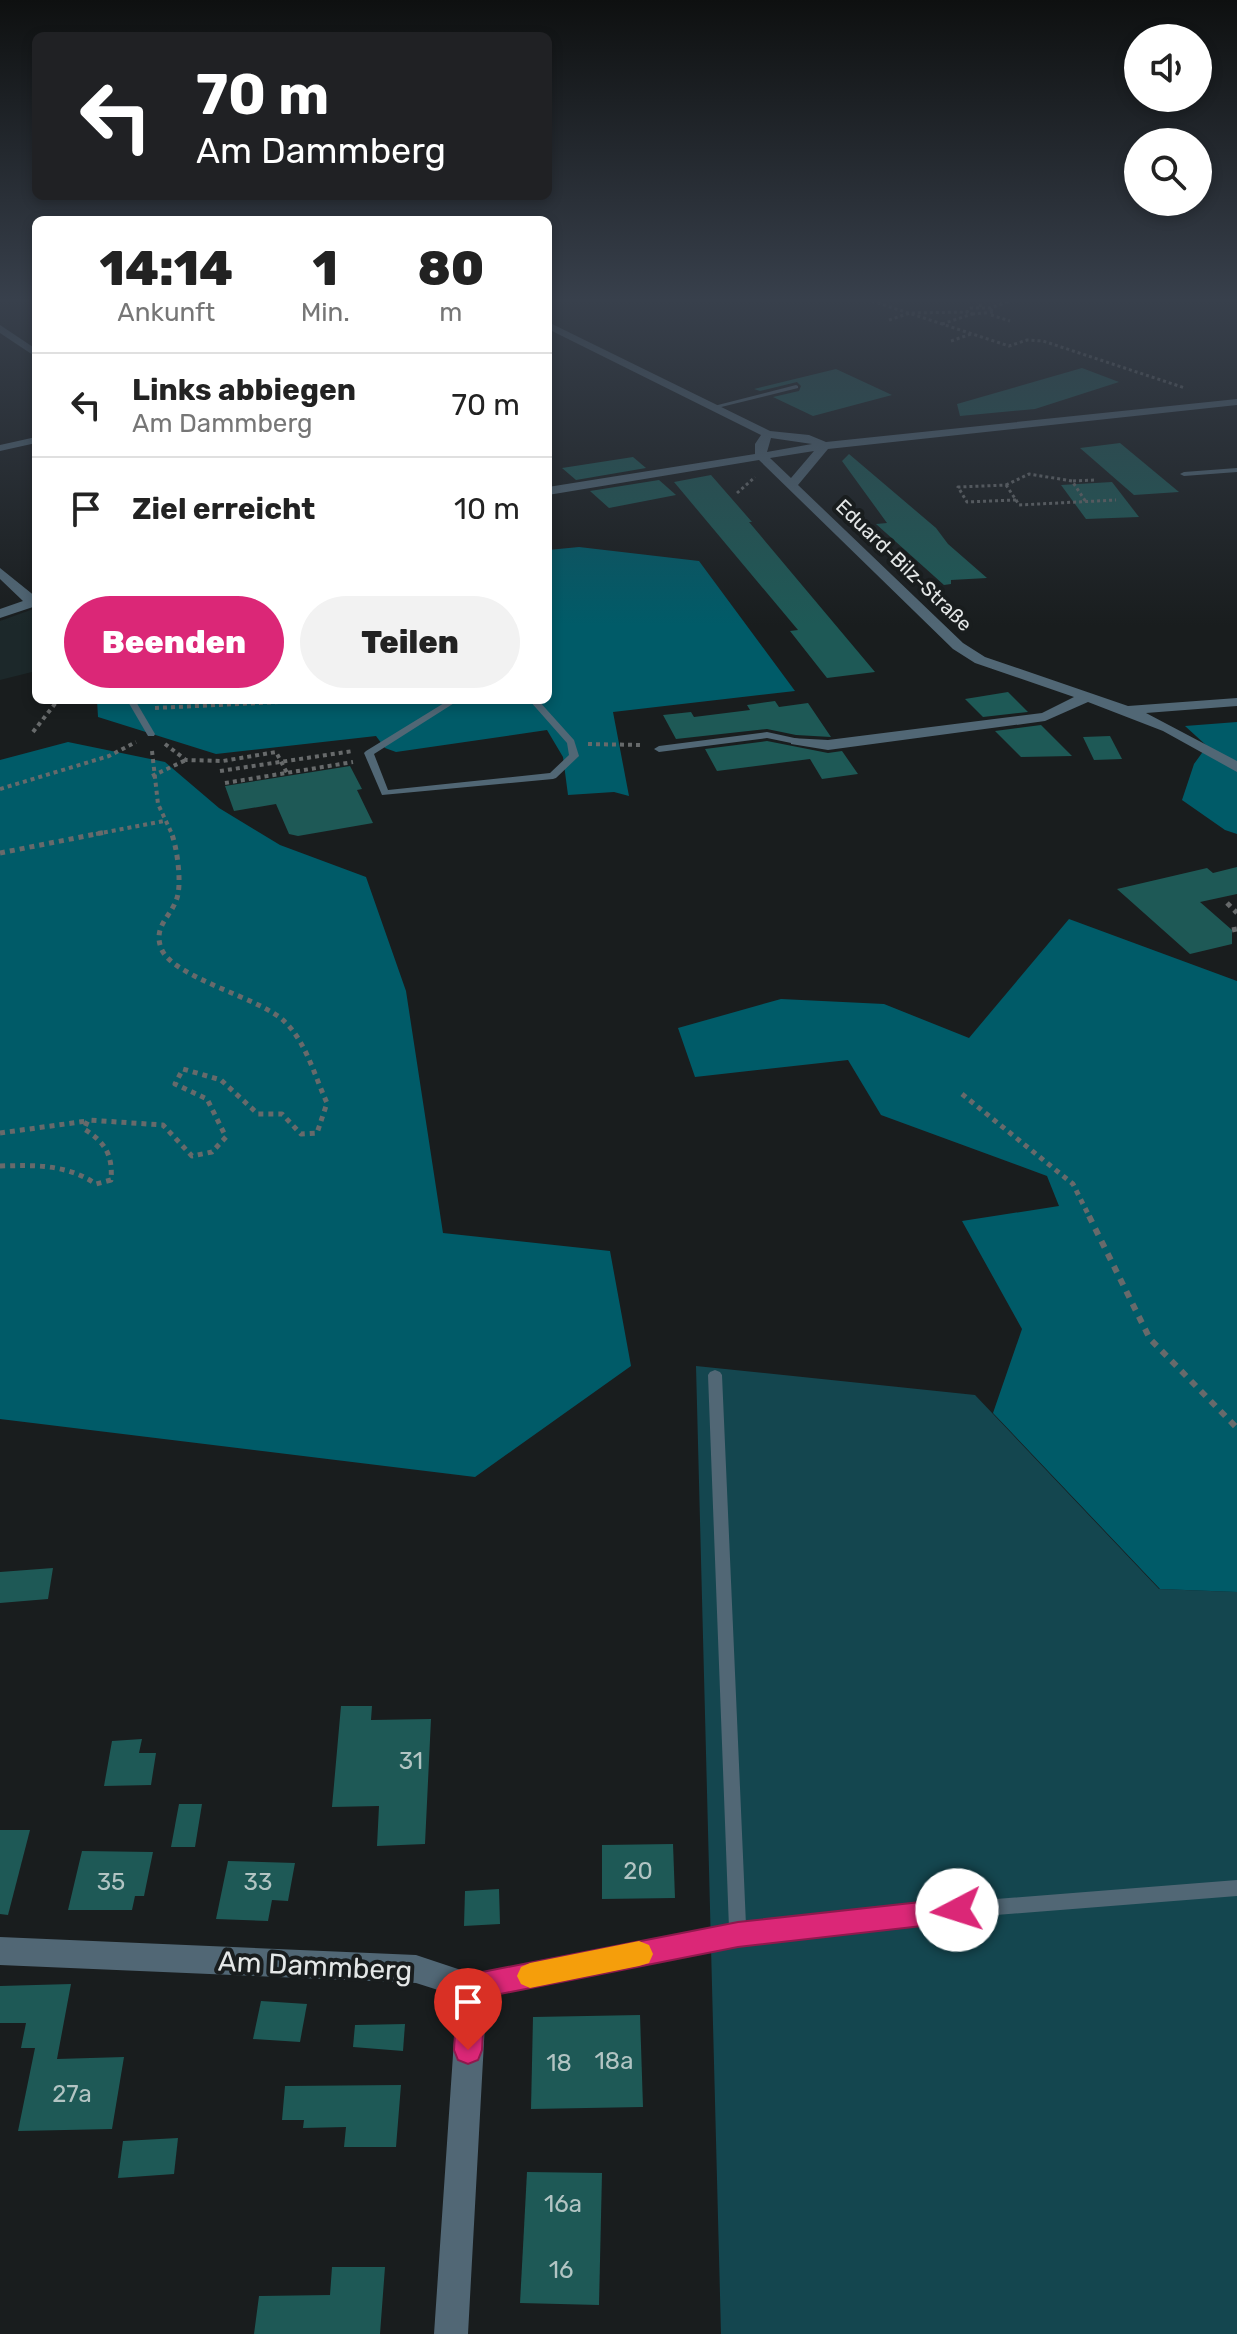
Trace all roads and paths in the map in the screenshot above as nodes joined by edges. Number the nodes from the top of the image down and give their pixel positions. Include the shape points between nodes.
1 (715, 408) edge
2 (1178, 408) edge
3 (768, 434) junction
4 (32, 441) edge
5 (824, 446) junction
6 (0, 448) edge
7 (761, 456) junction
8 (1237, 470) edge
9 (1184, 474) dead end
10 (1096, 480) dead end
11 (1072, 481) junction
12 (792, 485) junction
13 (1006, 485) junction
14 (552, 490) edge
15 (1016, 500) junction
16 (1116, 500) dead end
17 (1086, 502) junction
18 (0, 572) edge
19 (32, 600) edge
20 (32, 603) edge
21 (0, 614) edge
22 (1084, 698) junction
23 (1237, 702) edge
24 (55, 704) edge
25 (134, 704) edge
26 (248, 704) edge
27 (449, 704) edge
28 (537, 704) edge
29 (138, 710) junction
30 (1126, 710) junction
31 (33, 732) dead end
32 (151, 734) junction
33 (796, 741) joint
34 (571, 742) junction
35 (659, 749) joint
36 (369, 753) junction
37 (186, 760) junction
38 (282, 762) junction
39 (1237, 767) edge
40 (220, 771) dead end
41 (377, 772) junction
42 (287, 773) junction
43 (152, 776) junction
44 (225, 783) dead end
45 (0, 789) edge
46 (164, 821) junction
47 (0, 853) edge
48 (1227, 903) dead end
49 (1237, 913) edge
50 (962, 1094) dead end
51 (88, 1120) junction
52 (0, 1133) edge
53 (0, 1166) edge
54 (715, 1375) dead end
55 (1237, 1428) edge
56 (1237, 1888) edge
57 (738, 1934) junction
58 (0, 1951) edge
59 (472, 1987) junction
60 (451, 2334) edge

1 - 3 street
2 - 5 street
3 - 5 street via 809,438
3 - 7 street
4 - 6 street
5 - 7 street
5 - 12 street
7 - 12 street, Eduard-Bilz-Straße
7 - 14 street
8 - 9 lane
10 - 11 path
11 - 13 path via 1029,474
11 - 17 path
12 - 22 street, Eduard-Bilz-Straße via 958,646 980,660
13 - 15 path
13 - 15 path via 958,487 967,502
15 - 17 path via 1019,505
16 - 17 path
18 - 19 street
20 - 21 street
22 - 30 street, Eduard-Bilz-Straße
22 - 33 street via 1045,717 828,745
23 - 30 street
24 - 31 path
25 - 29 lane
26 - 29 path
27 - 36 lane
28 - 34 lane
29 - 32 lane
30 - 39 street, Eduard-Bilz-Straße
32 - 37 path
32 - 43 path
32 - 45 path via 109,756
33 - 35 lane via 767,735
34 - 35 path via 637,743
34 - 41 lane via 574,756 553,776 385,793
36 - 38 path
36 - 41 lane
37 - 38 path via 223,761 276,752
37 - 43 path
38 - 40 path
38 - 42 path
41 - 42 path via 362,774 357,761
42 - 44 path
43 - 46 path
46 - 47 path
46 - 51 path via 177,846 178,897 158,930 161,950 180,967 284,1020 327,1103 317,1133 301,1134 282,1114 258,1114 221,1080 183,1069 175,1084 207,1099 226,1137 212,1152 192,1156 163,1125
48 - 49 path
50 - 55 path via 1073,1184 1150,1339
51 - 52 path
51 - 53 path via 84,1129 103,1141 113,1162 111,1180 96,1184 80,1172 43,1165
54 - 57 lane
56 - 57 lane via 896,1915
57 - 59 lane
58 - 59 street, Am Dammberg via 416,1969
59 - 60 street

